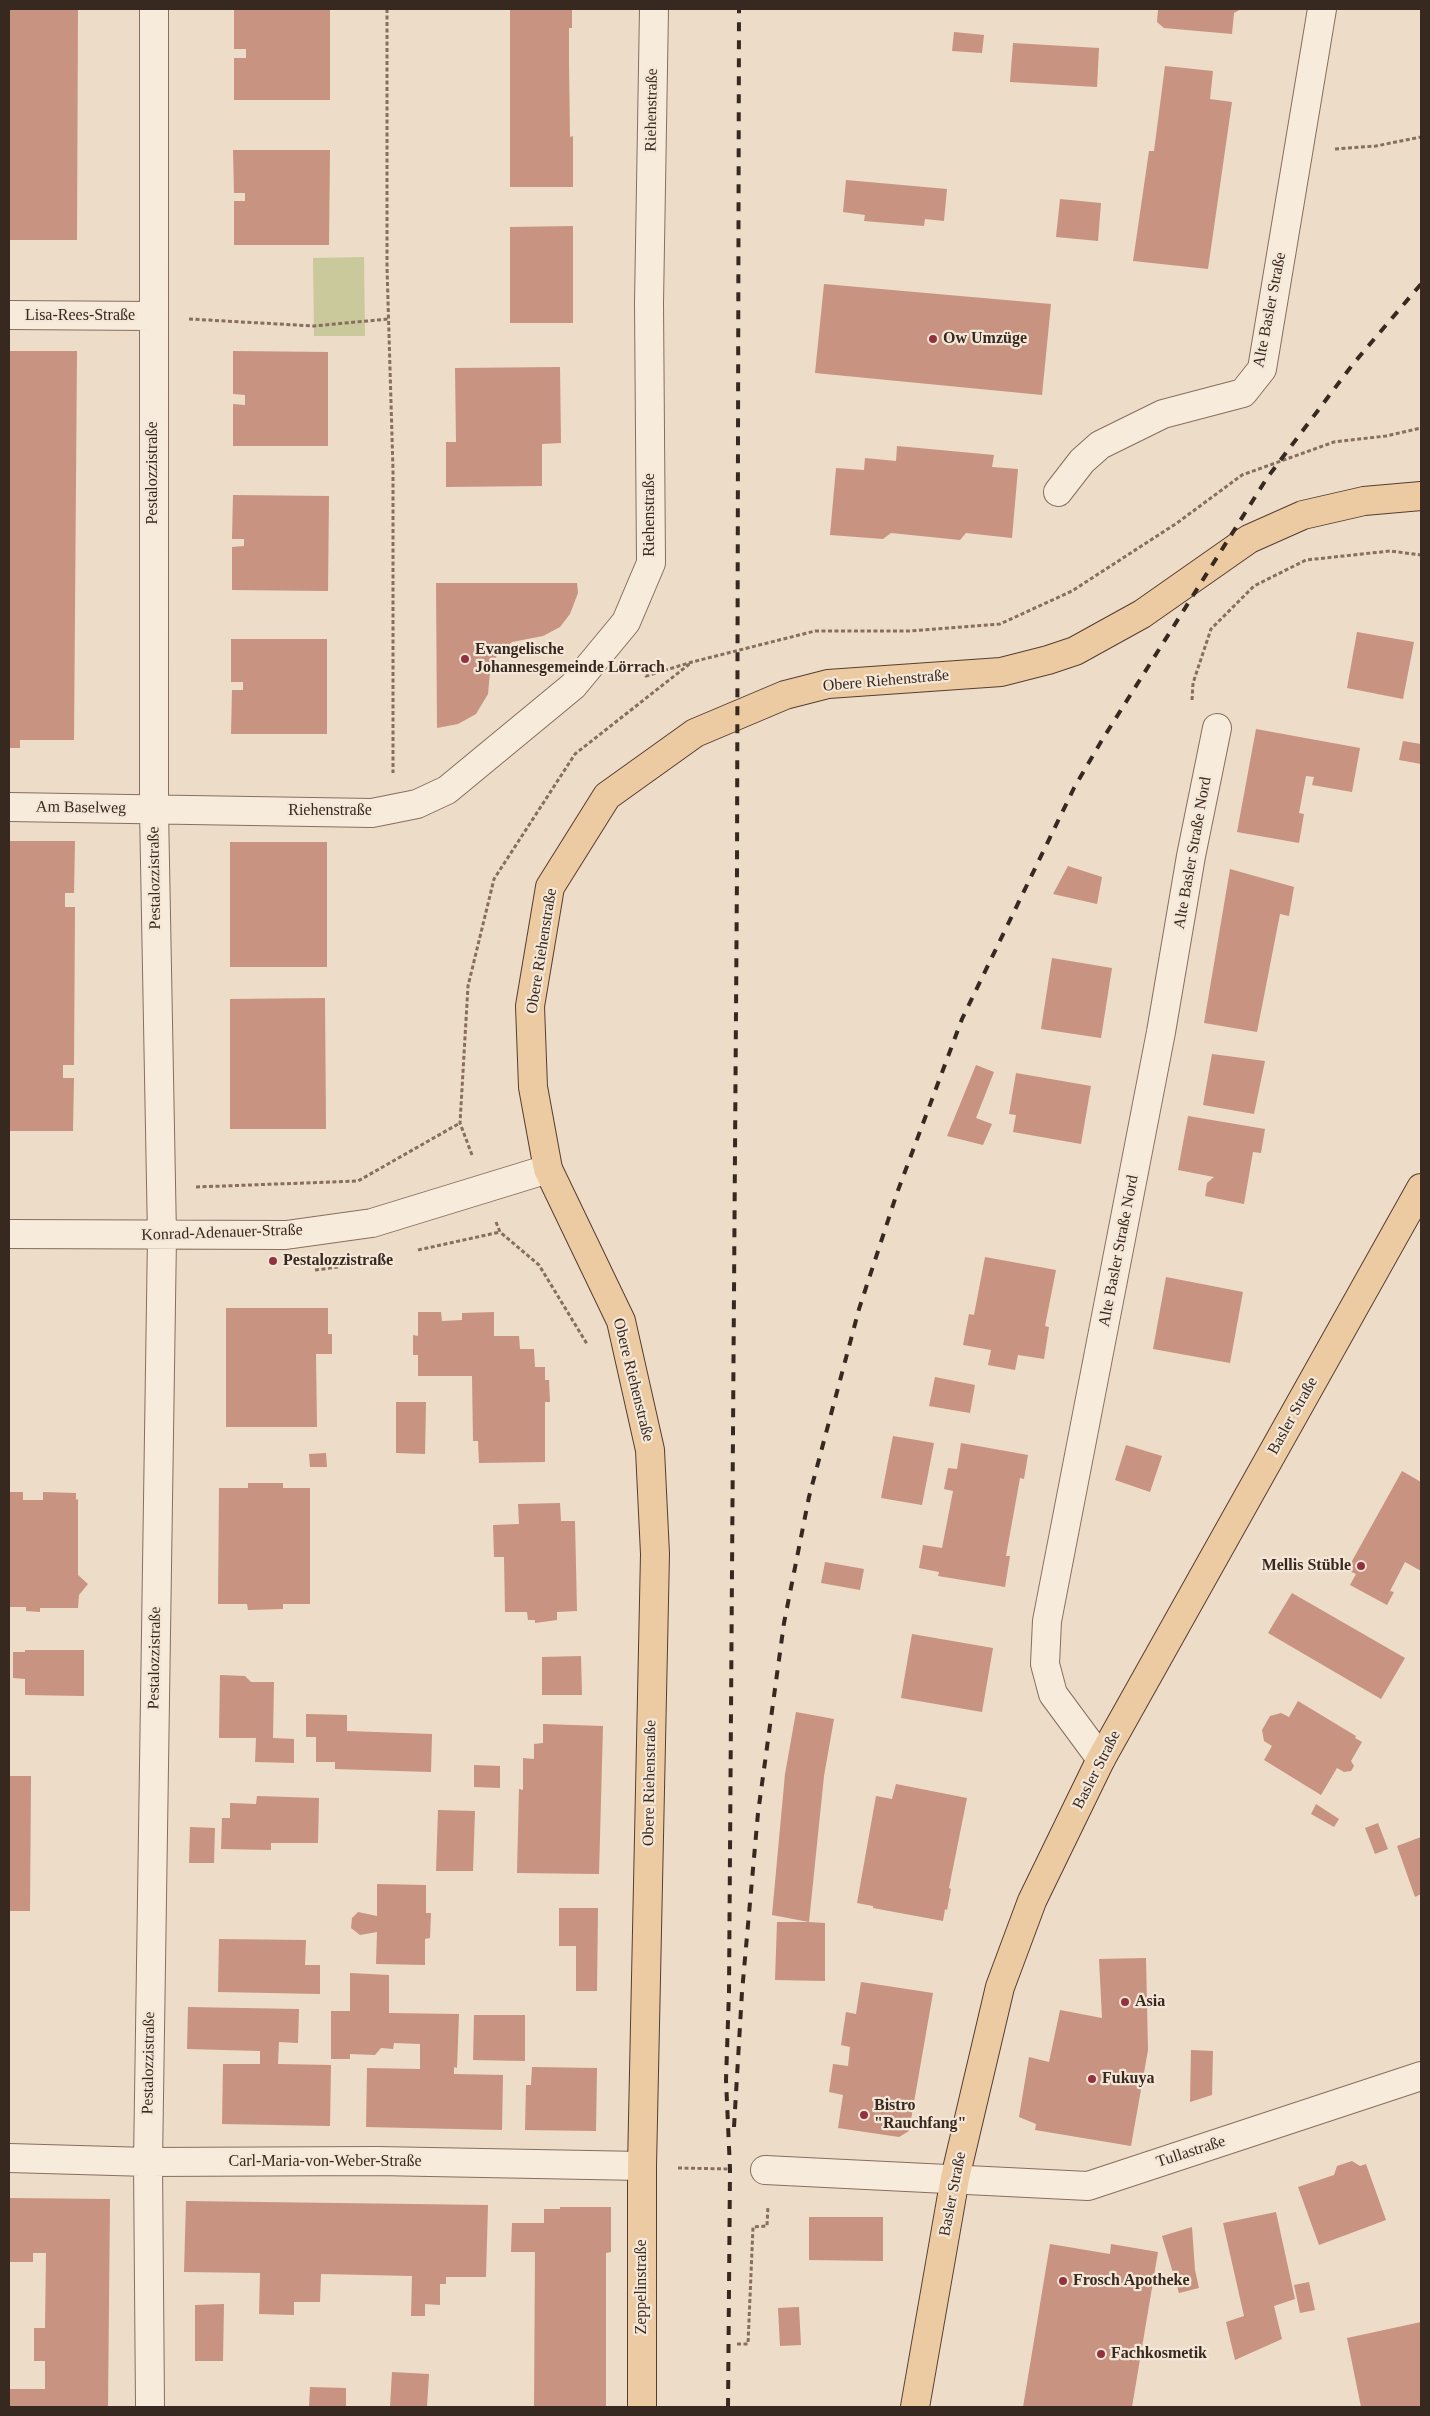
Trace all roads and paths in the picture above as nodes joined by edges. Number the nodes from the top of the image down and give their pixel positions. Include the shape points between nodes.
1 (154, 9) edge
2 (388, 9) edge
3 (654, 9) edge
4 (1322, 9) edge
5 (1421, 136) edge
6 (1376, 146) dead end
7 (9, 316) edge
8 (152, 316) junction
9 (388, 319) junction
10 (1421, 428) edge
11 (1058, 492) dead end
12 (1421, 496) edge
13 (1421, 554) edge
14 (692, 662) dead end
15 (1192, 702) dead end
16 (1217, 728) dead end
17 (9, 807) edge
18 (392, 808) junction
19 (154, 809) junction
20 (460, 1123) dead end
21 (548, 1169) junction
22 (161, 1188) junction
23 (1421, 1188) edge
24 (500, 1232) dead end
25 (9, 1234) edge
26 (162, 1236) junction
27 (589, 1348) dead end
28 (1101, 1759) junction
29 (1421, 2076) edge
30 (9, 2158) edge
31 (148, 2162) junction
32 (642, 2166) junction
33 (683, 2168) dead end
34 (765, 2170) joint
35 (955, 2178) junction
36 (767, 2226) dead end
37 (737, 2344) dead end
38 (150, 2407) edge
39 (642, 2407) edge
40 (915, 2407) edge

1 - 8 street, Pestalozzistraße
2 - 9 path
3 - 18 street, Riehenstraße via 649,303 651,563 626,622 573,686 447,790 418,804
4 - 11 street, Alte Basler Straße via 1262,369 1243,393 1163,414 1100,445 1082,461
5 - 6 path
7 - 8 street, Lisa-Rees-Straße
8 - 9 path via 314,326
8 - 19 street, Pestalozzistraße
9 - 18 path via 393,480
10 - 14 path via 1334,442 1242,475 1177,523 1072,591 1000,624 909,631 815,632
12 - 21 main road, Obere Riehenstraße via 1364,501 1304,515 1249,539 1142,614 1075,651 1048,660 1001,672 828,684 785,695 695,733 607,796 550,887 530,1006 533,1087
13 - 15 path via 1390,550 1306,560 1254,586 1211,628 1194,683
16 - 28 street, Alte Basler Straße Nord via 1047,1621 1045,1664 1053,1694
17 - 19 street, Am Baselweg
18 - 19 street, Riehenstraße via 372,813
19 - 22 street, Pestalozzistraße
20 - 22 path via 358,1181
21 - 26 street, Konrad-Adenauer-Straße via 372,1223 286,1235
21 - 32 main road, Obere Riehenstraße via 620,1321 650,1450 655,1554
22 - 26 street, Pestalozzistraße
23 - 28 main road, Basler Straße
24 - 27 path via 539,1265
25 - 26 street, Konrad-Adenauer-Straße
26 - 31 street, Pestalozzistraße
28 - 35 main road, Basler Straße via 1032,1901 1000,1987
29 - 35 street, Tullastraße via 1088,2186
30 - 31 street, Carl-Maria-von-Weber-Straße
31 - 32 street, Carl-Maria-von-Weber-Straße via 377,2161
31 - 38 street, Pestalozzistraße
32 - 39 main road, Zeppelinstraße
33 - 34 path
34 - 35 street
35 - 40 main road, Basler Straße
36 - 37 path via 753,2227 748,2344

